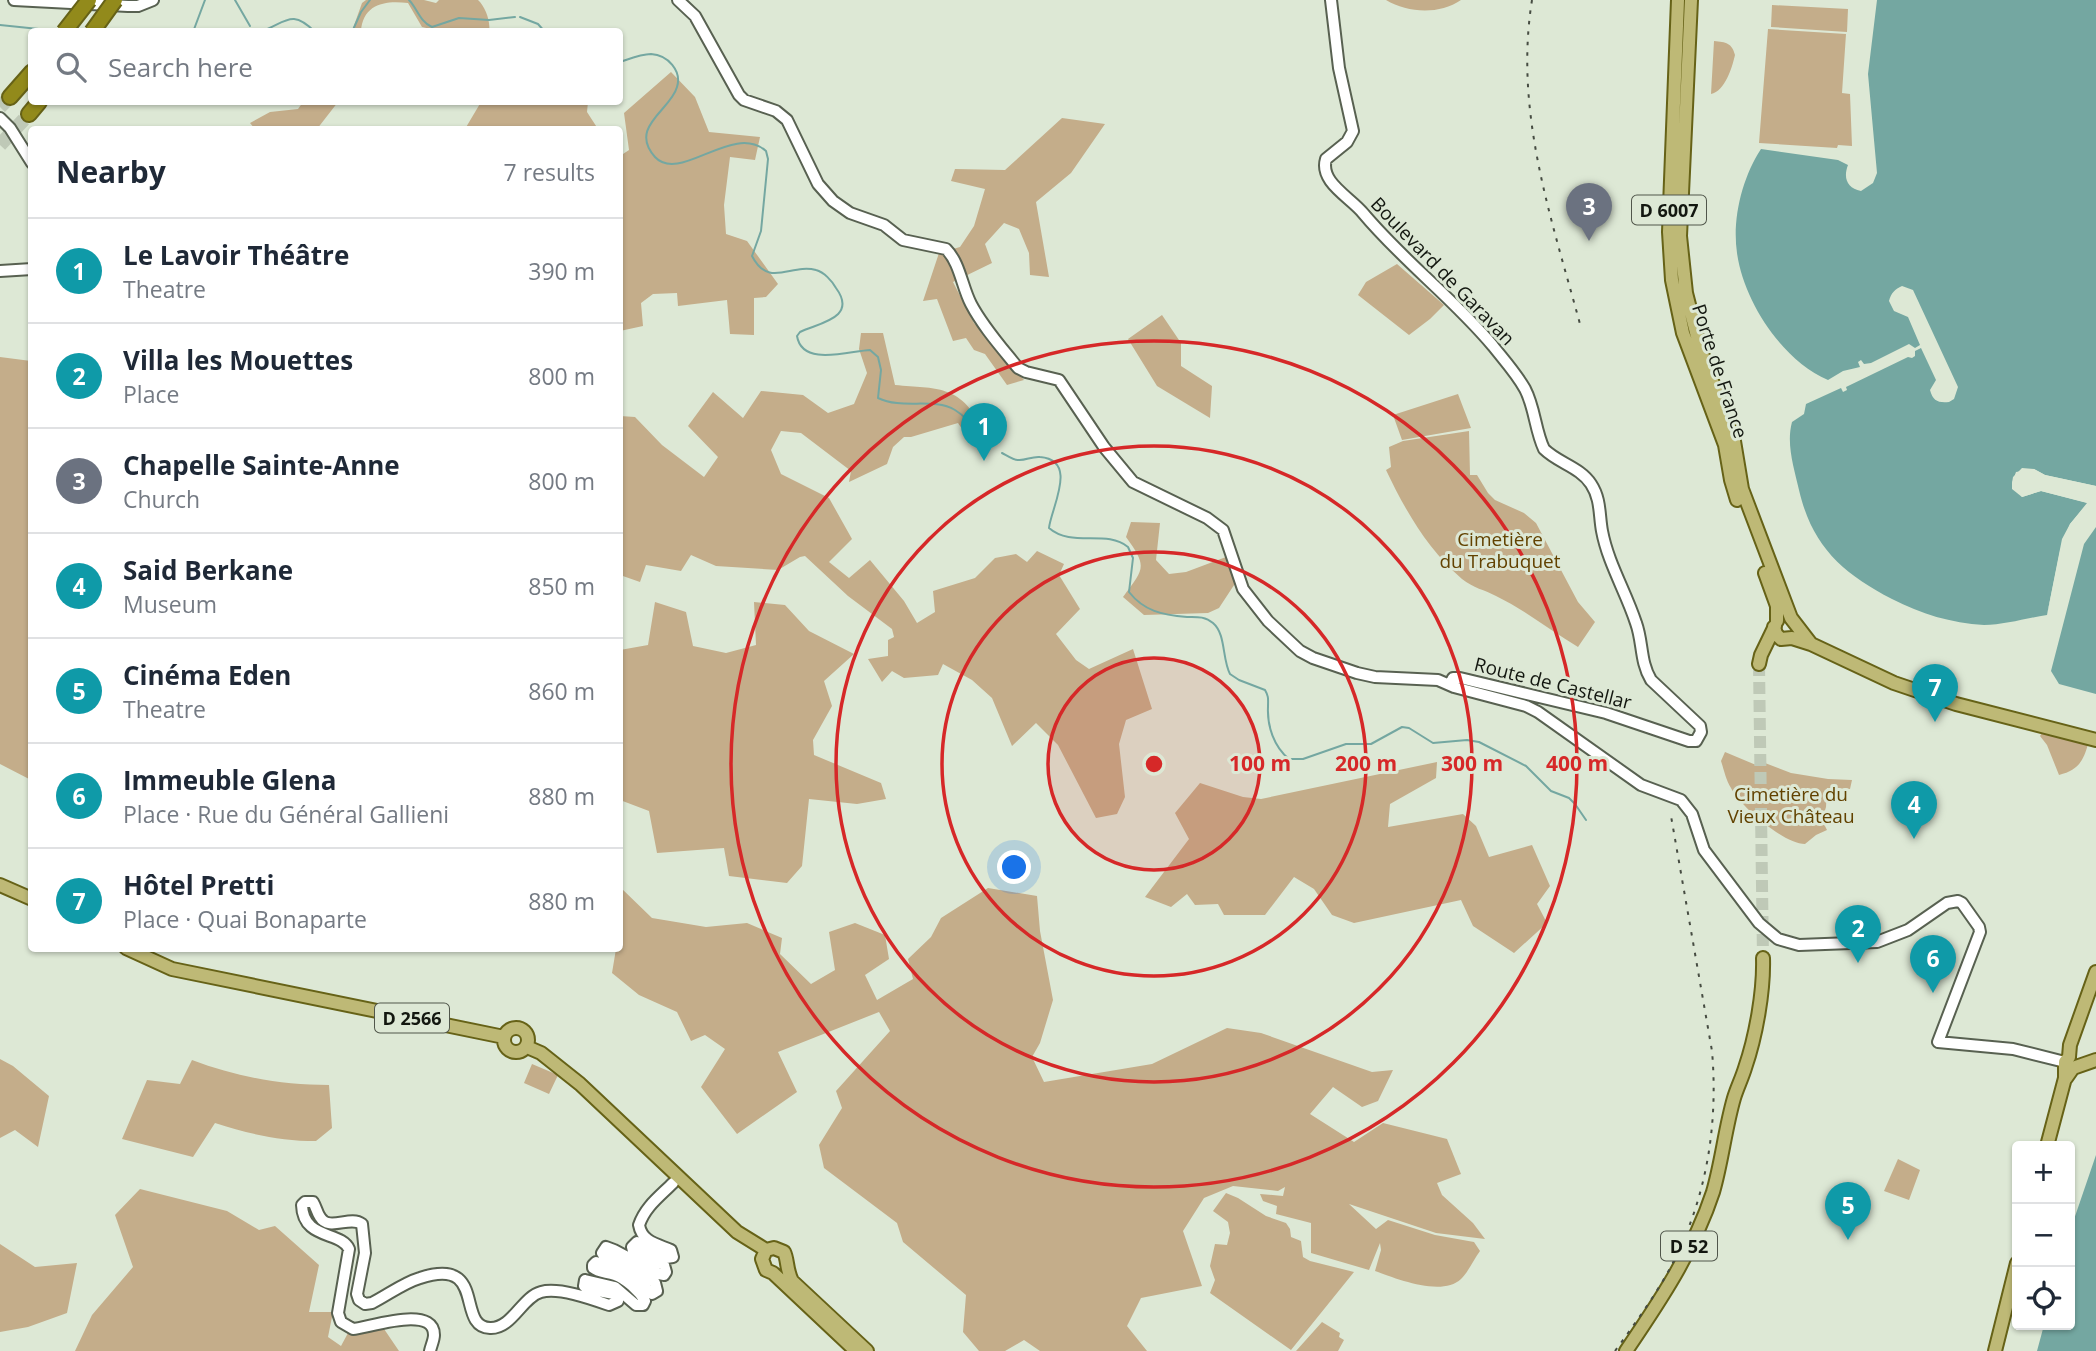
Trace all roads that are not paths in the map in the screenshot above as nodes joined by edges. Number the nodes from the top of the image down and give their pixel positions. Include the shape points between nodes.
1 (14, 0) edge
2 (89, 0) edge
3 (115, 0) edge
4 (153, 0) edge
5 (678, 0) edge
6 (1331, 0) edge
7 (1678, 0) edge
8 (1691, 0) edge
9 (67, 28) edge
10 (95, 28) edge
11 (28, 76) edge
12 (10, 97) tunnel mouth
13 (36, 105) edge
14 (29, 114) tunnel mouth
15 (0, 118) edge
16 (28, 157) edge
17 (28, 269) edge
18 (0, 271) edge
19 (1785, 629) junction
20 (1759, 664) tunnel mouth
21 (1450, 684) junction
22 (1700, 737) joint
23 (2096, 740) edge
24 (0, 885) edge
25 (28, 897) edge
26 (135, 952) edge
27 (1763, 958) tunnel mouth
28 (2096, 972) edge
29 (2075, 1065) edge
30 (2049, 1141) edge
31 (641, 1143) junction
32 (673, 1183) junction
33 (764, 1255) junction
34 (785, 1266) junction
35 (2016, 1267) edge
36 (773, 1273) junction
37 (430, 1351) edge
38 (856, 1351) edge
39 (867, 1351) edge
40 (1626, 1351) edge
41 (1995, 1351) edge

1 - 4 street via 138,6
2 - 9 highway, bridge
3 - 10 highway, bridge
5 - 21 street, Route de Castellar via 695,16 744,100 788,120 824,193 850,213 884,225 904,240 946,249 974,309 1018,368 1059,380 1133,482 1223,530 1243,589 1288,641 1313,658 1357,673
6 - 22 street, Boulevard de Garavan via 1353,131 1348,142 1326,159 1326,176 1388,243 1474,324 1526,390 1544,449 1592,485 1609,558 1637,625 1645,671 1700,726
7 - 19 main road, Porte de France / D 6007 via 1668,232 1672,280 1683,333 1725,445 1735,494
8 - 19 main road, Porte de France / D 6007 via 1681,236 1686,293 1700,348 1734,441 1742,489
11 - 12 highway
13 - 14 highway
15 - 16 street
17 - 18 street
19 - 20 main road via 1766,643
19 - 23 main road, D 6007 via 1894,683 2001,717
21 - 22 street, Route de Castellar via 1453,678 1460,678 1606,713 1689,741
21 - 29 street via 1538,712 1641,785 1681,800 1692,814 1704,850 1749,911 1778,939 1799,944 1877,942 1958,901 1980,932 1938,1042 2013,1049
24 - 25 main road
26 - 31 main road, D 2566 via 172,969 504,1037 512,1028 524,1029 527,1047 580,1084
27 - 40 main road, D 52 via 1746,1066 1701,1223 1668,1288
28 - 29 main road via 2073,1036
29 - 30 main road
31 - 32 main road
31 - 33 main road
32 - 33 main road via 734,1239
32 - 37 street via 649,1205 639,1225 644,1237 670,1250 673,1257 666,1258 637,1242 632,1247 664,1265 663,1275 606,1247 602,1253 632,1265 655,1283 657,1291 647,1291 626,1271 593,1265 597,1271 626,1281 643,1297 643,1305 636,1305 615,1287 589,1280 583,1284 588,1289 614,1294 618,1301 610,1305 540,1292 506,1322 489,1328 472,1314 462,1283 447,1273 412,1280 372,1303 359,1300 365,1253 362,1224 325,1222 316,1205 305,1202 302,1211 314,1229 340,1239 349,1249 338,1312 341,1322 353,1329 400,1319 426,1322 434,1333
33 - 34 main road via 774,1248 784,1252
33 - 36 main road via 766,1270
34 - 36 main road
34 - 39 main road via 792,1280
35 - 41 main road
36 - 38 main road

